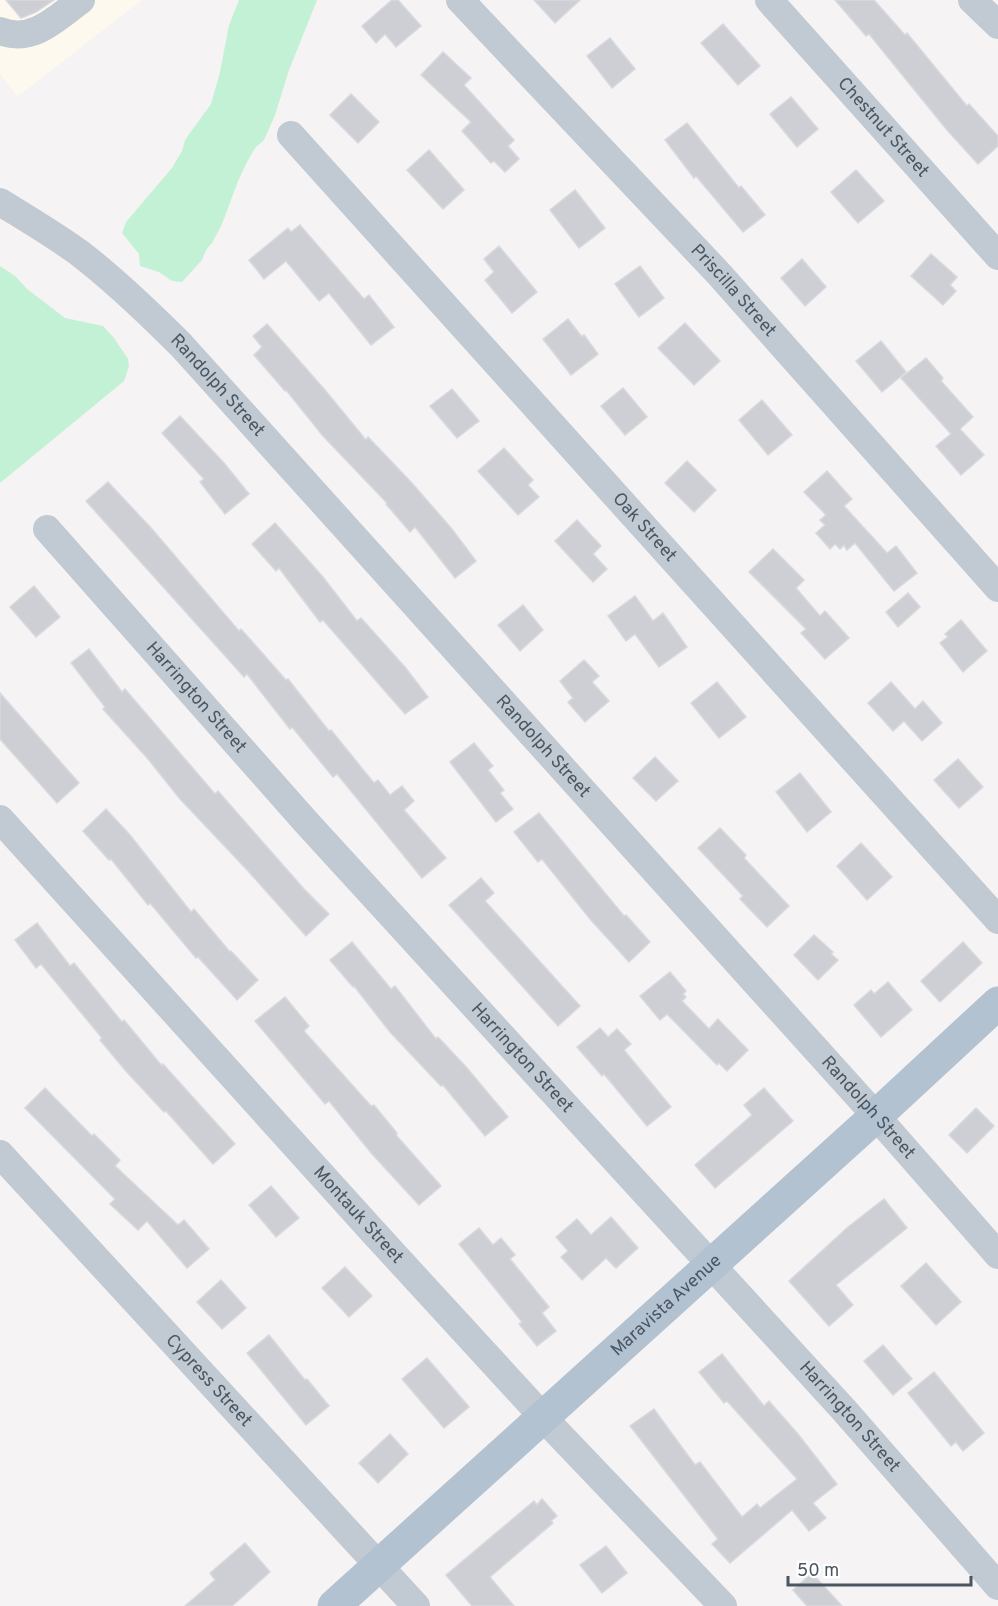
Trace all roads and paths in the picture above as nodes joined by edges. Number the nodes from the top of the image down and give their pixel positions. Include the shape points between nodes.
1 (81, 0) edge
2 (460, 0) edge
3 (770, 0) edge
4 (972, 0) edge
5 (998, 25) edge
6 (0, 31) edge
7 (291, 135) dead end
8 (0, 202) edge
9 (998, 256) edge
10 (47, 529) dead end
11 (998, 588) edge
12 (0, 819) edge
13 (998, 920) edge
14 (998, 1003) edge
15 (876, 1116) junction
16 (0, 1154) edge
17 (998, 1255) edge
18 (711, 1264) junction
19 (543, 1417) junction
20 (379, 1565) junction
21 (998, 1586) edge
22 (334, 1606) edge
23 (416, 1606) edge
24 (723, 1606) edge

1 - 6 street via 33,33 16,35
2 - 11 street, Priscilla Street via 719,274
3 - 9 street, Chestnut Street
4 - 5 street
7 - 13 street, Oak Street
8 - 15 street, Randolph Street via 76,250 181,345
10 - 18 street, Harrington Street via 306,822
12 - 19 street, Montauk Street
14 - 15 main road, Maravista Avenue
15 - 17 street, Randolph Street
15 - 18 main road, Maravista Avenue
16 - 20 street, Cypress Street
18 - 19 main road, Maravista Avenue
18 - 21 street, Harrington Street
19 - 20 main road, Maravista Avenue
19 - 24 street, Montauk Street
20 - 22 main road, Maravista Avenue
20 - 23 street, Cypress Street

